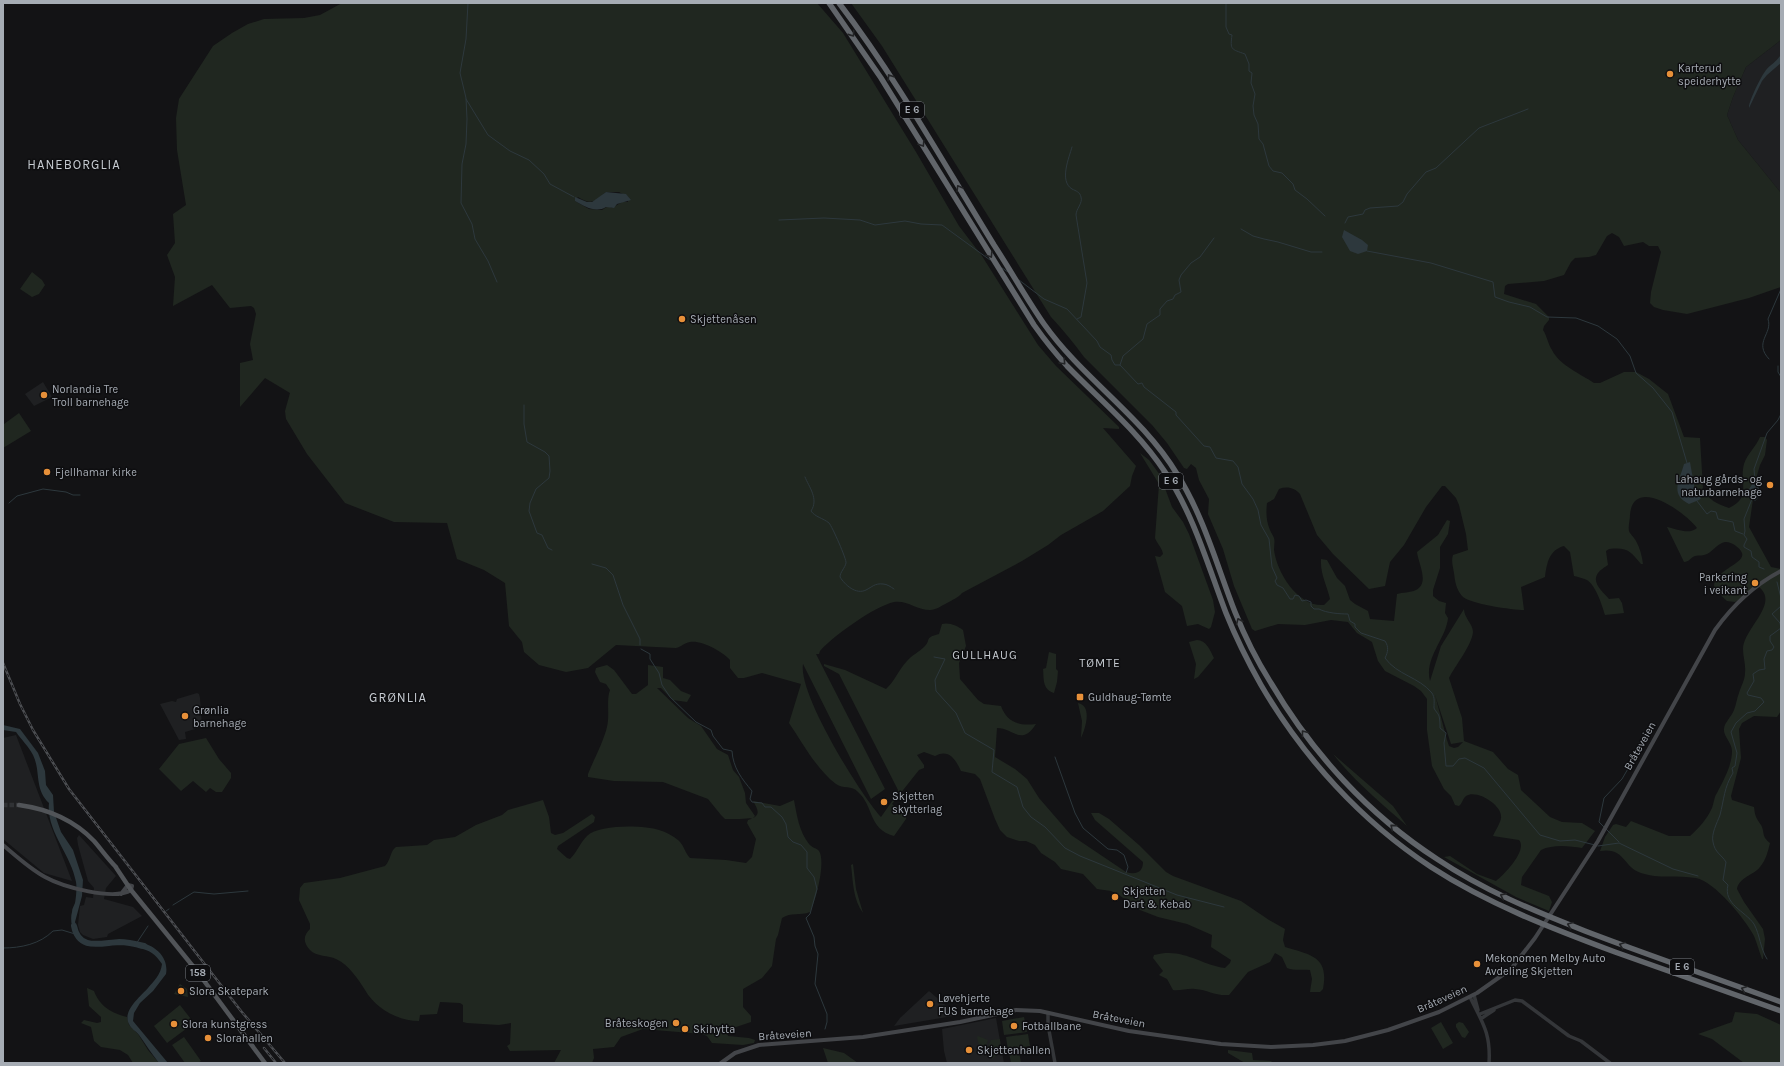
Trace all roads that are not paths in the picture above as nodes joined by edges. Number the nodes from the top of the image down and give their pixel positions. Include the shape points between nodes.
1 (829, 3) edge
2 (839, 3) edge
3 (1781, 571) edge
4 (19, 805) tunnel mouth
5 (3, 845) edge
6 (130, 887) junction
7 (1472, 996) junction
8 (1781, 1002) edge
9 (1781, 1011) edge
10 (1048, 1013) junction
11 (1480, 1014) junction
12 (264, 1063) edge
13 (721, 1063) edge
14 (1055, 1063) edge
15 (1489, 1063) edge
16 (1610, 1063) edge

1 -> 9 highway, E 6 via 881,78 1038,331 1068,367 1138,436 1167,474 1190,518 1227,616 1247,660 1272,703 1301,744 1348,798 1404,848 1432,868 1474,892 1552,928
8 -> 2 highway, E 6 via 1538,913 1469,879 1438,860 1381,817 1354,792 1311,743 1280,698 1252,650 1198,514 1174,469 1145,430 1075,361 1041,320 908,105
3 - 7 main road, Bråteveien via 1741,598 1715,630 1596,845 1547,921 1511,969
4 - 6 main road, 158 via 48,811 84,832
5 - 6 main road via 44,877 71,887 112,895 121,894
6 - 12 main road, 158
7 - 10 main road, Bråteveien via 1433,1014 1382,1032 1340,1042 1297,1046 1251,1046 1188,1040 1121,1030
7 - 11 street
10 - 13 main road, Bråteveien via 1032,1010 1011,1011 870,1036 759,1045 740,1051
10 - 14 street
11 - 15 street via 1486,1030
11 - 16 street via 1515,1000 1522,1001

